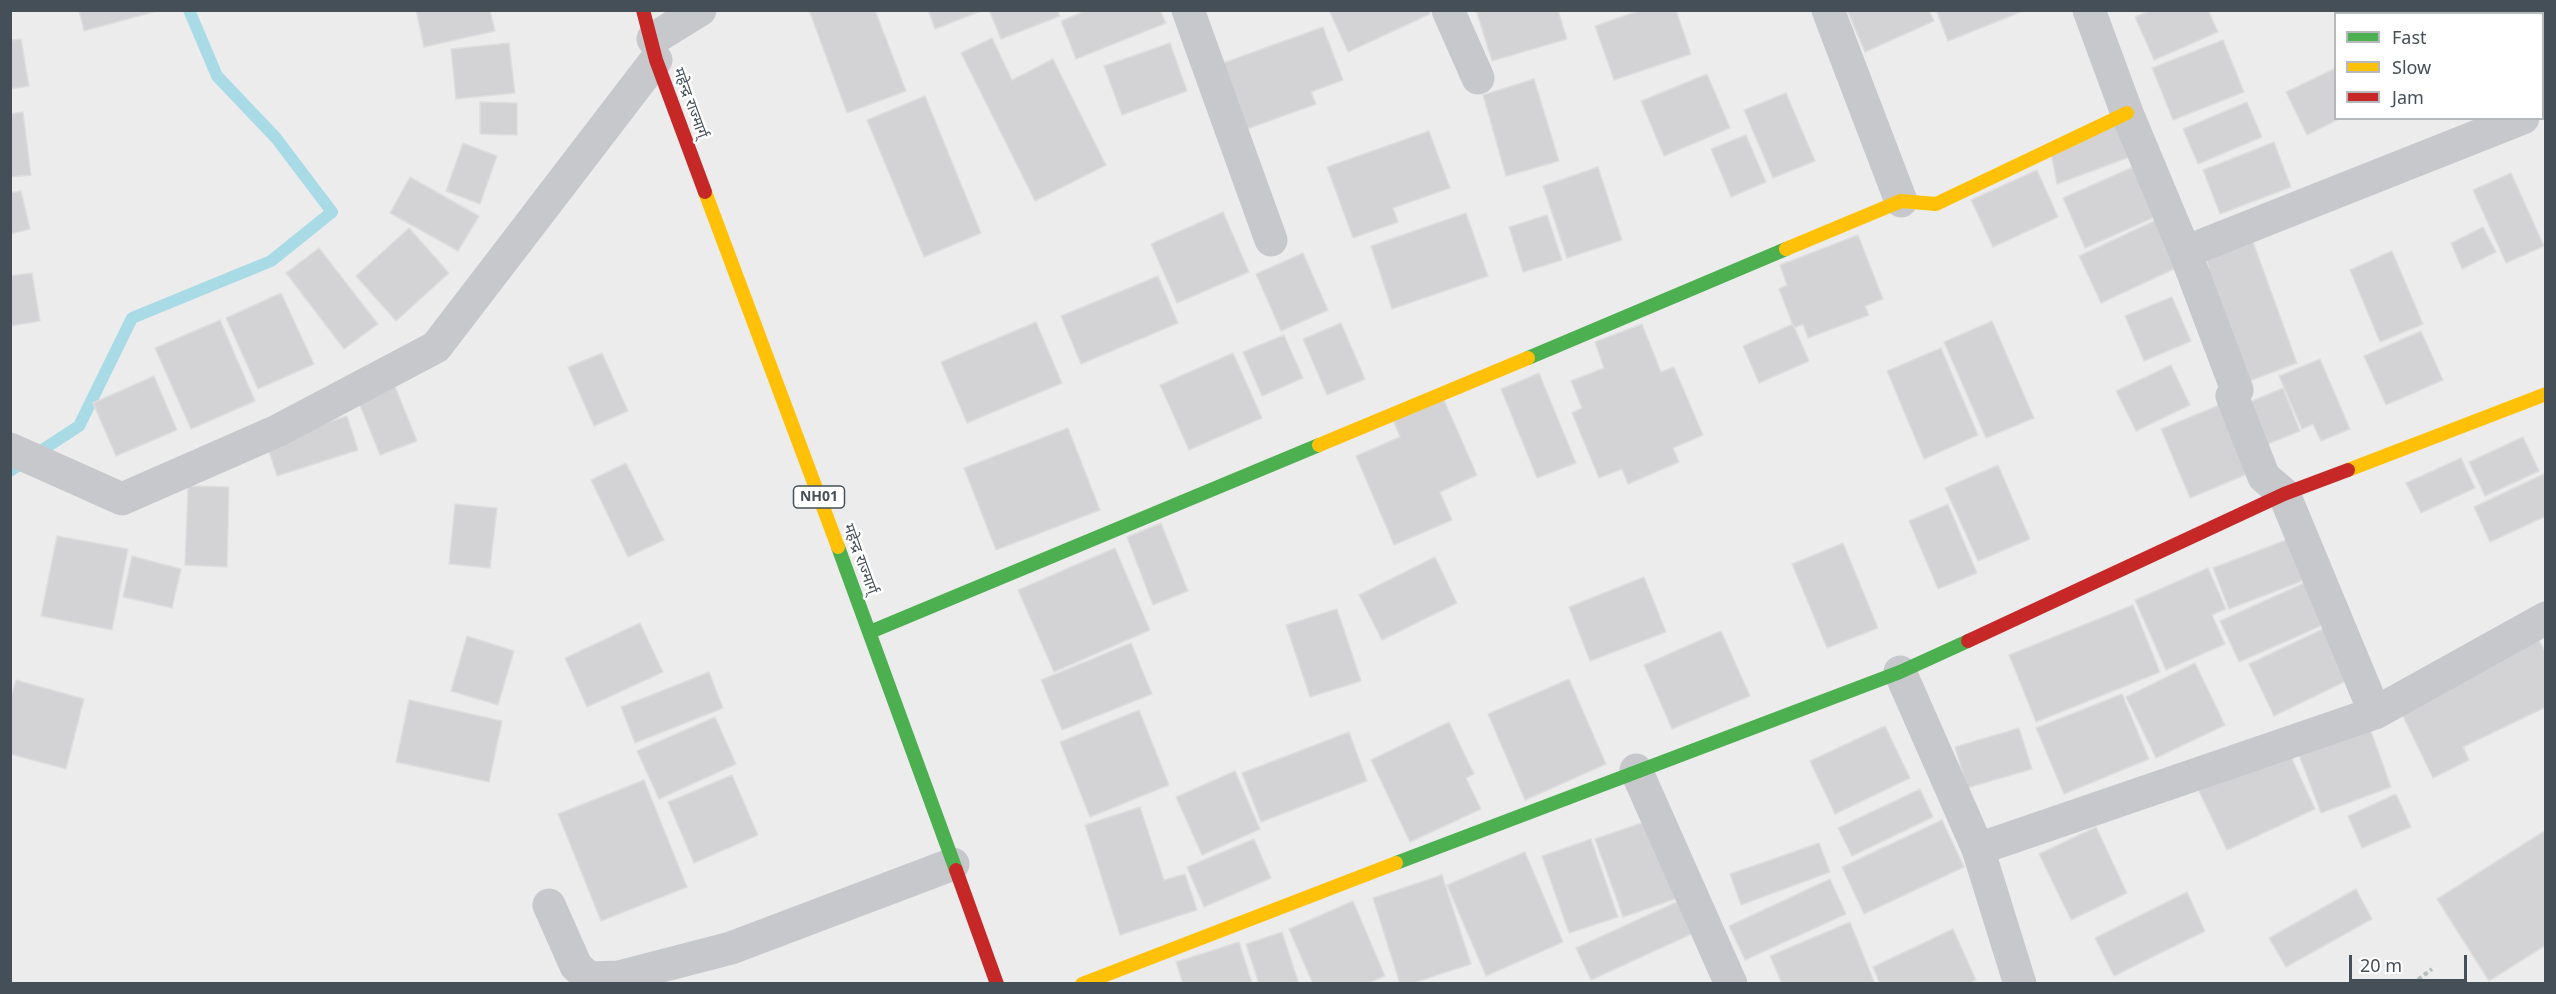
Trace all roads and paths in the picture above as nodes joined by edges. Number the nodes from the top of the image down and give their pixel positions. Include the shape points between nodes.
1 (700, 10) edge
2 (1188, 10) edge
3 (1449, 10) edge
4 (1828, 10) edge
5 (2089, 10) edge
6 (651, 37) edge
7 (1478, 78) dead end
8 (2127, 113) junction
9 (2518, 120) edge
10 (1901, 201) junction
11 (1271, 240) dead end
12 (2185, 252) junction
13 (2546, 394) edge
14 (10, 448) edge
15 (2284, 494) junction
16 (2546, 618) edge
17 (870, 632) junction
18 (1900, 672) junction
19 (2375, 713) junction
20 (1636, 770) junction
21 (1978, 849) junction
22 (953, 864) junction
23 (549, 905) dead end
24 (2432, 969) dead end
25 (997, 984) edge
26 (1082, 984) edge
27 (1731, 984) edge
28 (2020, 984) edge
29 (2412, 984) edge

1 - 6 street
2 - 11 street
3 - 7 street
4 - 10 street
5 - 8 street
6 - 14 street via 436,347 277,431 122,500
6 - 17 main road, महेन्द्र राज्मार्ग् / NH01
8 - 10 main road via 1936,204
8 - 12 street
9 - 12 street
10 - 17 main road
12 - 15 street via 2237,390 2232,396 2264,477
13 - 15 main road
15 - 18 main road
15 - 19 street
16 - 19 street
17 - 22 main road, महेन्द्र राज्मार्ग् / NH01
18 - 20 main road
18 - 21 street
19 - 21 street
20 - 26 main road
20 - 27 street
21 - 28 street
22 - 23 street via 731,948 619,978 589,978 576,966
22 - 25 main road, महेन्द्र राज्मार्ग् / NH01
24 - 29 path

